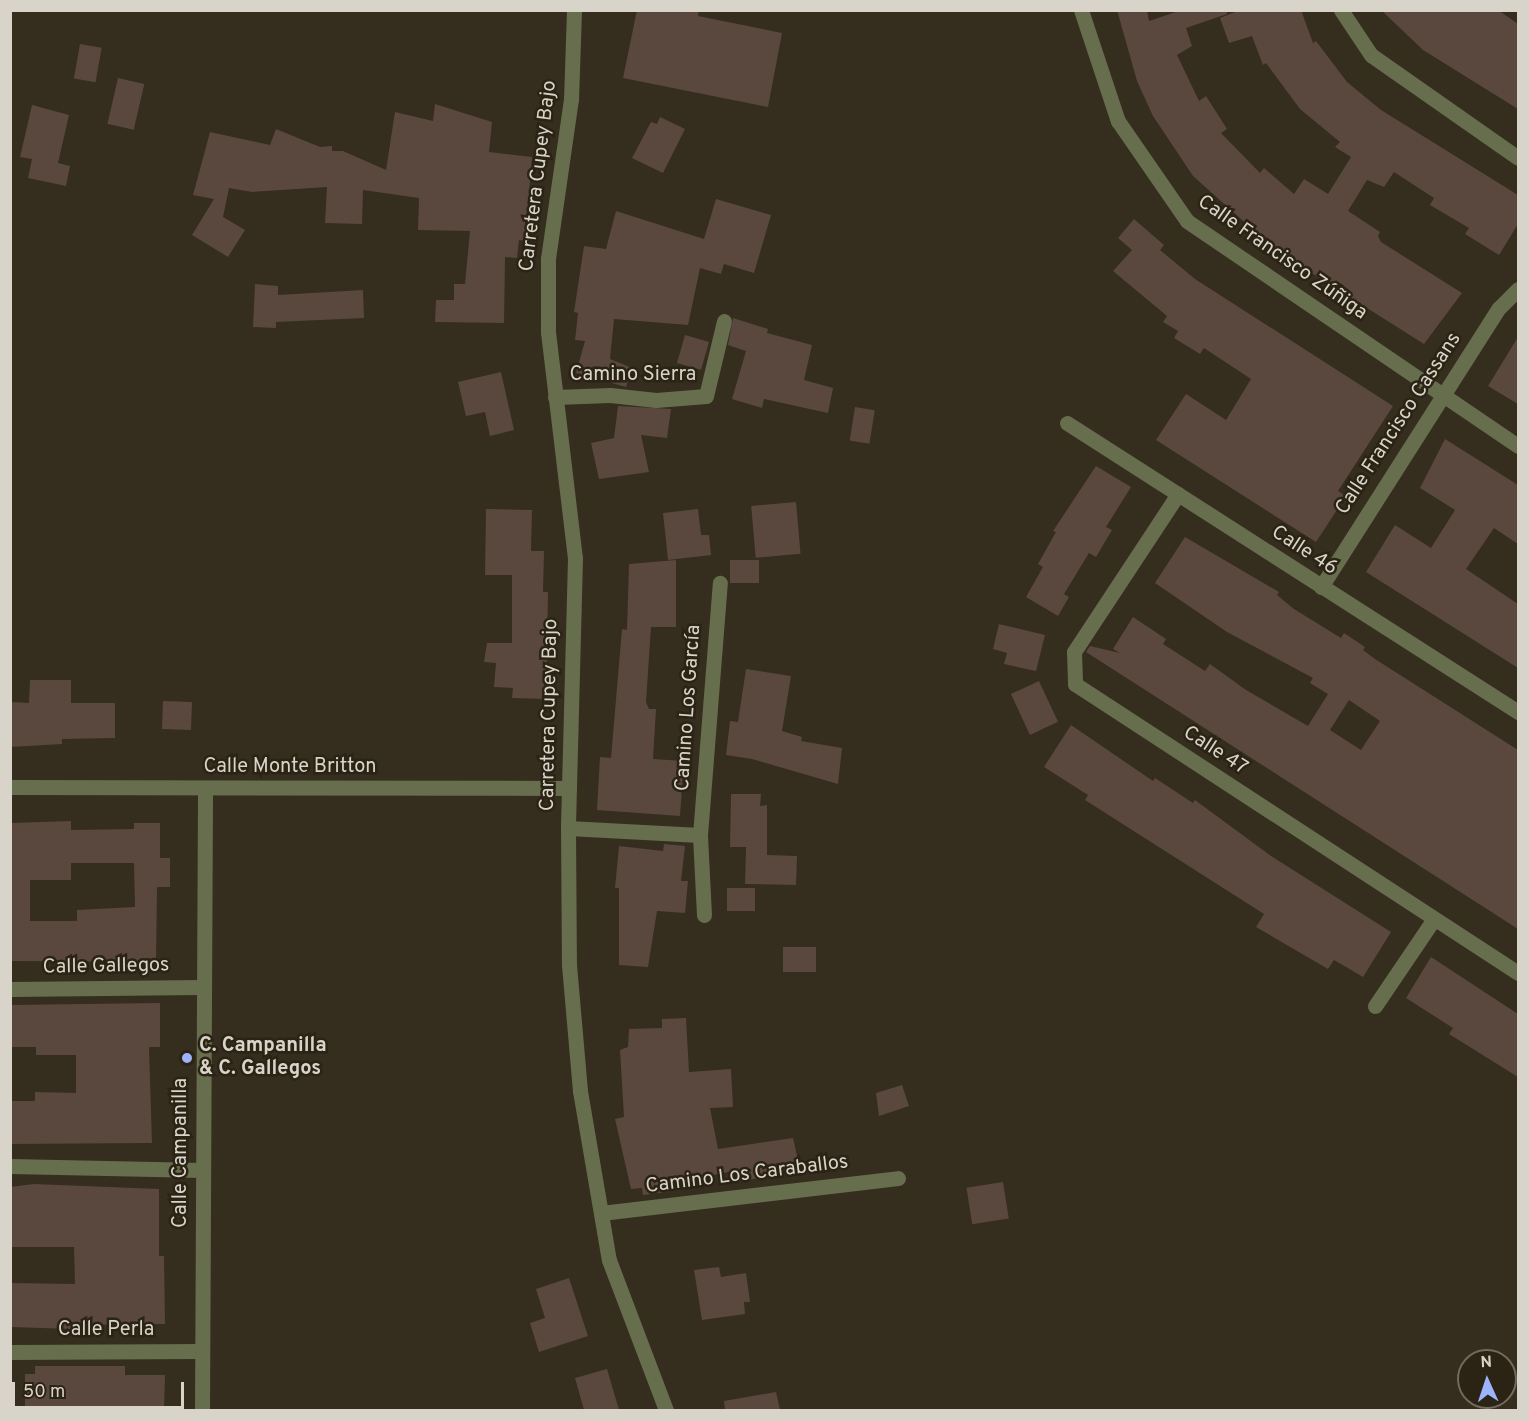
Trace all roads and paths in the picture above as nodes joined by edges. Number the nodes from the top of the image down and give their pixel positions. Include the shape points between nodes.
1 (574, 10) edge
2 (1081, 10) edge
3 (1341, 10) edge
4 (1518, 159) edge
5 (1518, 289) edge
6 (724, 321) dead end
7 (1442, 395) junction
8 (555, 396) junction
9 (1067, 423) dead end
10 (1518, 446) edge
11 (1178, 494) junction
12 (720, 583) dead end
13 (1321, 586) junction
14 (1518, 712) edge
15 (10, 787) edge
16 (205, 788) junction
17 (569, 788) junction
18 (568, 828) junction
19 (700, 835) junction
20 (704, 915) dead end
21 (1434, 919) junction
22 (1518, 973) edge
23 (202, 987) junction
24 (10, 989) edge
25 (1375, 1006) dead end
26 (10, 1166) edge
27 (202, 1170) junction
28 (898, 1178) dead end
29 (601, 1213) junction
30 (202, 1351) junction
31 (10, 1352) edge
32 (201, 1410) edge
33 (666, 1410) edge

1 - 8 street, Carretera Cupey Bajo via 571,99 548,259 548,332
2 - 7 street, Calle Francisco Zúñiga via 1118,121 1187,221
3 - 4 street via 1371,55
5 - 7 street, Calle Francisco Cassans via 1499,308
6 - 8 street, Camino Sierra via 706,396 656,400 610,395
7 - 10 street, Calle Francisco Zúñiga
7 - 13 street, Calle Francisco Cassans
8 - 17 street, Carretera Cupey Bajo via 575,558
9 - 11 street, Calle 46
11 - 13 street, Calle 46
11 - 21 street, Calle 47 via 1074,652 1075,684
12 - 19 street, Camino Los García
13 - 14 street, Calle 46
15 - 16 street, Calle Monte Britton
16 - 17 street, Calle Monte Britton
16 - 23 street, Calle Campanilla
17 - 18 street, Carretera Cupey Bajo
18 - 19 street
18 - 29 street, Carretera Cupey Bajo via 572,1000 580,1091
19 - 20 street, Camino Los García
21 - 22 street, Calle 47
21 - 25 street
23 - 24 street, Calle Gallegos
23 - 27 street, Calle Campanilla
26 - 27 street
27 - 30 street, Calle Campanilla
28 - 29 street, Camino Los Caraballos
29 - 33 street, Carretera Cupey Bajo via 609,1260
30 - 31 street, Calle Perla
30 - 32 street, Calle Campanilla

